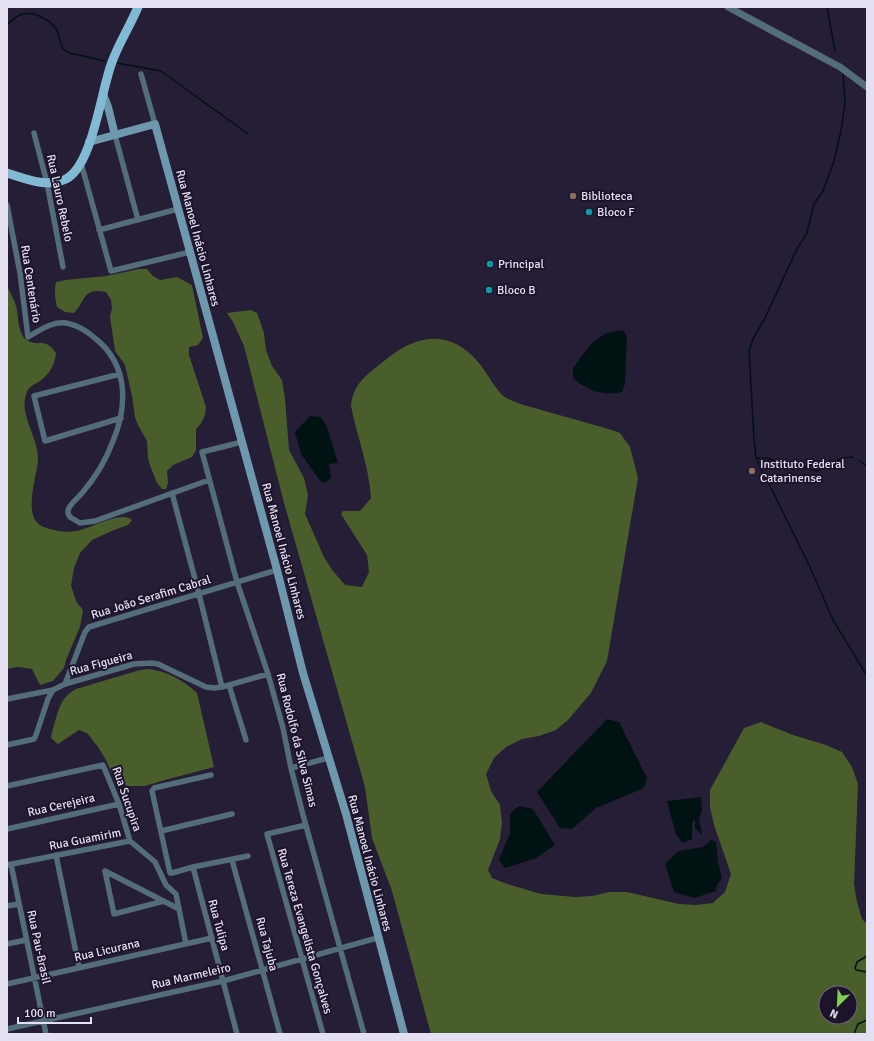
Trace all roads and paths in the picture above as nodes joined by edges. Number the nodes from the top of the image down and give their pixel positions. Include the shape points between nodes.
1 (728, 7) edge
2 (139, 8) edge
3 (141, 74) dead end
4 (867, 87) edge
5 (103, 94) junction
6 (155, 124) junction
7 (34, 134) dead end
8 (115, 135) junction
9 (89, 142) junction
10 (81, 163) junction
11 (7, 173) edge
12 (47, 183) junction
13 (7, 205) edge
14 (178, 209) junction
15 (138, 220) junction
16 (99, 230) junction
17 (190, 252) junction
18 (63, 267) dead end
19 (120, 374) junction
20 (121, 418) junction
21 (242, 442) junction
22 (209, 480) junction
23 (172, 493) junction
24 (277, 570) junction
25 (237, 582) junction
26 (199, 594) junction
27 (268, 674) junction
28 (65, 684) junction
29 (229, 685) junction
30 (222, 687) junction
31 (53, 690) junction
32 (7, 699) edge
33 (246, 740) dead end
34 (7, 745) edge
35 (328, 758) junction
36 (291, 768) junction
37 (211, 775) dead end
38 (7, 786) edge
39 (119, 804) junction
40 (232, 814) dead end
41 (306, 826) junction
42 (7, 829) edge
43 (161, 831) junction
44 (130, 841) junction
45 (56, 855) junction
46 (248, 856) dead end
47 (232, 860) junction
48 (9, 865) edge
49 (193, 867) junction
50 (164, 901) junction
51 (19, 904) junction
52 (7, 906) edge
53 (179, 909) junction
54 (212, 938) junction
55 (378, 938) junction
56 (26, 940) junction
57 (7, 944) edge
58 (186, 944) junction
59 (340, 948) junction
60 (302, 959) junction
61 (79, 968) junction
62 (263, 970) junction
63 (34, 978) junction
64 (223, 981) junction
65 (7, 984) edge
66 (44, 1021) junction
67 (7, 1030) edge
68 (46, 1034) edge
69 (237, 1034) edge
70 (280, 1034) edge
71 (323, 1034) edge
72 (364, 1034) edge
73 (404, 1034) edge

1 - 4 street via 840,67
2 - 5 main road via 111,63
3 - 6 street, Rua Manoel Inácio Linhares
5 - 8 main road
5 - 9 main road
6 - 8 main road
6 - 14 main road, Rua Manoel Inácio Linhares
7 - 12 street, Rua Lauro Rebelo
8 - 9 main road
8 - 15 street
9 - 10 main road
10 - 12 main road via 66,179
10 - 16 street
11 - 12 main road
12 - 18 street, Rua Lauro Rebelo
13 - 19 street, Rua Centenário via 20,273 28,337 56,324 78,326 106,348
14 - 15 street
14 - 17 main road, Rua Manoel Inácio Linhares
15 - 16 street
16 - 17 street via 111,271
17 - 21 main road, Rua Manoel Inácio Linhares
19 - 20 street, Rua Centenário via 123,392
19 - 20 street via 34,396 45,441
20 - 23 street, Rua Centenário via 100,470 69,508 68,515 76,522 89,522
21 - 22 street, Rua Rodolfo da Silva Simas via 202,452
21 - 24 main road, Rua Manoel Inácio Linhares
22 - 23 street
22 - 25 street, Rua Rodolfo da Silva Simas
23 - 26 street
24 - 25 street, Rua João Serafim Cabral
24 - 35 main road, Rua Manoel Inácio Linhares
25 - 26 street, Rua João Serafim Cabral
25 - 27 street, Rua Rodolfo da Silva Simas
26 - 28 street, Rua João Serafim Cabral via 89,627
26 - 30 street
27 - 29 street, Rua Figueira
27 - 36 street, Rua Rodolfo da Silva Simas
28 - 30 street, Rua Figueira via 134,664 151,663 206,687
28 - 31 street, Rua Figueira
29 - 30 street, Rua Figueira
29 - 33 street
31 - 32 street, Rua Figueira
31 - 34 street via 34,739
35 - 36 street
35 - 55 main road, Rua Manoel Inácio Linhares via 346,814
36 - 41 street, Rua Rodolfo da Silva Simas
37 - 43 street via 153,789
38 - 39 street, Rua Sucupira via 103,765
39 - 42 street, Rua Cerejeira
39 - 44 street, Rua Sucupira
40 - 43 street
41 - 59 street, Rua Rodolfo da Silva Simas
41 - 60 street, Rua Tereza Evangelista Gonçalves via 267,834
43 - 49 street via 170,873
44 - 45 street, Rua Guamirim
44 - 53 street, Rua Guamirim via 155,862 162,880 176,894
45 - 48 street, Rua Guamirim
45 - 61 street
46 - 47 street
47 - 49 street
47 - 62 street, Rua Tajuba
48 - 51 street, Rua Pau-Brasil
49 - 54 street, Rua Tulipa
50 - 50 street via 114,914 105,871
50 - 53 street
51 - 52 street
51 - 56 street, Rua Pau-Brasil
53 - 58 street, Rua Guamirim
54 - 58 street, Rua Licurana
54 - 64 street, Rua Tulipa
55 - 59 street, Rua Marmeleiro
55 - 73 main road, Rua Manoel Inácio Linhares
56 - 57 street
56 - 63 street, Rua Pau-Brasil
58 - 61 street, Rua Licurana
59 - 60 street, Rua Marmeleiro
59 - 72 street, Rua Rodolfo da Silva Simas
60 - 62 street, Rua Marmeleiro
60 - 71 street, Rua Tereza Evangelista Gonçalves
61 - 63 street, Rua Licurana
62 - 64 street, Rua Marmeleiro
62 - 70 street, Rua Tajuba
63 - 65 street, Rua Licurana
63 - 66 street, Rua Pau-Brasil
64 - 66 street, Rua Marmeleiro
64 - 69 street, Rua Tulipa
66 - 67 street, Rua Marmeleiro
66 - 68 street, Rua Pau-Brasil

